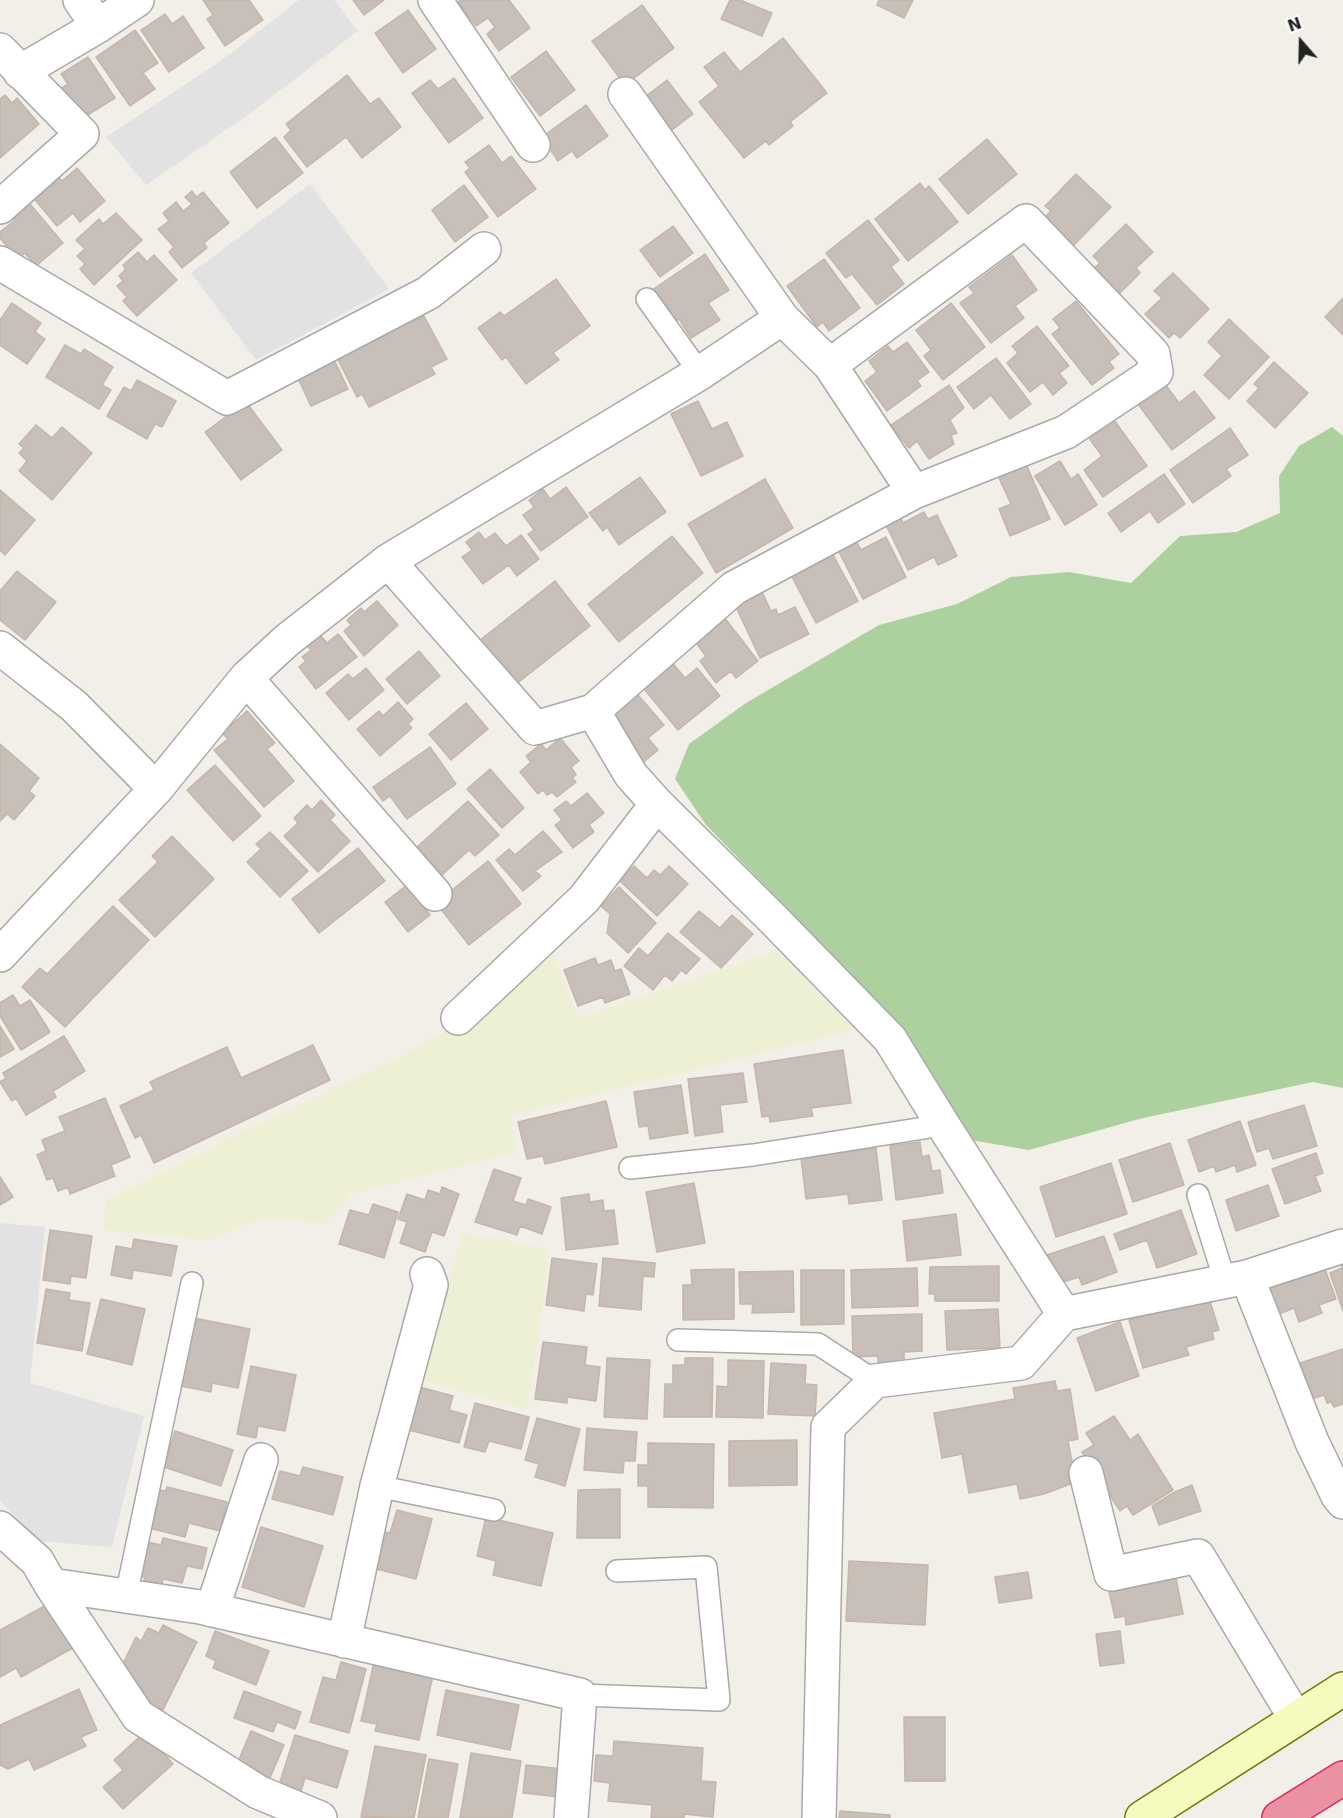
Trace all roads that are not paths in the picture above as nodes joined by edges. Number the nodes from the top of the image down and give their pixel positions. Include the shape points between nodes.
1 (137, 0) edge
2 (435, 0) edge
3 (89, 13) edge
4 (10, 61) edge
5 (625, 94) dead end
6 (533, 145) dead end
7 (0, 207) edge
8 (484, 249) dead end
9 (0, 263) edge
10 (647, 299) dead end
11 (782, 318) junction
12 (830, 365) junction
13 (700, 373) junction
14 (914, 492) junction
15 (388, 561) junction
16 (0, 648) edge
17 (246, 678) junction
18 (594, 711) junction
19 (156, 789) junction
20 (657, 804) junction
21 (435, 894) dead end
22 (0, 956) edge
23 (458, 1018) dead end
24 (943, 1125) junction
25 (630, 1168) dead end
26 (1198, 1195) dead end
27 (1343, 1246) edge
28 (427, 1274) dead end
29 (1236, 1279) junction
30 (192, 1283) dead end
31 (1064, 1314) junction
32 (678, 1340) dead end
33 (875, 1381) junction
34 (261, 1460) dead end
35 (1086, 1473) dead end
36 (377, 1486) junction
37 (1343, 1502) edge
38 (494, 1510) dead end
39 (0, 1528) edge
40 (617, 1571) dead end
41 (51, 1585) junction
42 (126, 1596) junction
43 (212, 1610) junction
44 (344, 1641) junction
45 (1343, 1689) edge
46 (580, 1695) junction
47 (1296, 1719) junction
48 (1343, 1778) edge
49 (320, 1818) edge
50 (571, 1818) edge
51 (819, 1818) edge
52 (1142, 1818) edge
53 (1279, 1818) edge

1 - 3 street
2 - 6 street
3 - 4 street
4 - 7 street via 82,134
5 - 11 street
8 - 9 street via 428,293 227,398
10 - 13 lane
11 - 12 street
11 - 13 street
12 - 14 street
12 - 14 street via 1026,221 1153,354 1156,372 1066,432
13 - 15 street
14 - 18 street via 734,588
15 - 17 street via 286,641
15 - 18 street via 535,728
16 - 19 street via 74,706
17 - 19 street
17 - 21 street
18 - 20 street via 631,775
19 - 22 street
20 - 23 street via 584,899
20 - 24 street via 890,1039
24 - 25 lane via 753,1155
24 - 31 street
26 - 29 lane
27 - 29 street
28 - 36 street via 431,1285
29 - 31 street
29 - 37 street
30 - 42 lane
31 - 33 street via 1021,1363
32 - 33 lane via 818,1344
33 - 51 street via 828,1427
34 - 43 street
35 - 47 street via 1111,1574 1198,1556
36 - 38 lane
36 - 44 street
39 - 41 street via 37,1561
40 - 46 lane via 706,1567 719,1700
41 - 42 street
41 - 49 street via 138,1716 258,1792
42 - 43 street
43 - 44 street
44 - 46 street
45 - 47 street
46 - 50 street
47 - 52 street
48 - 53 highway

